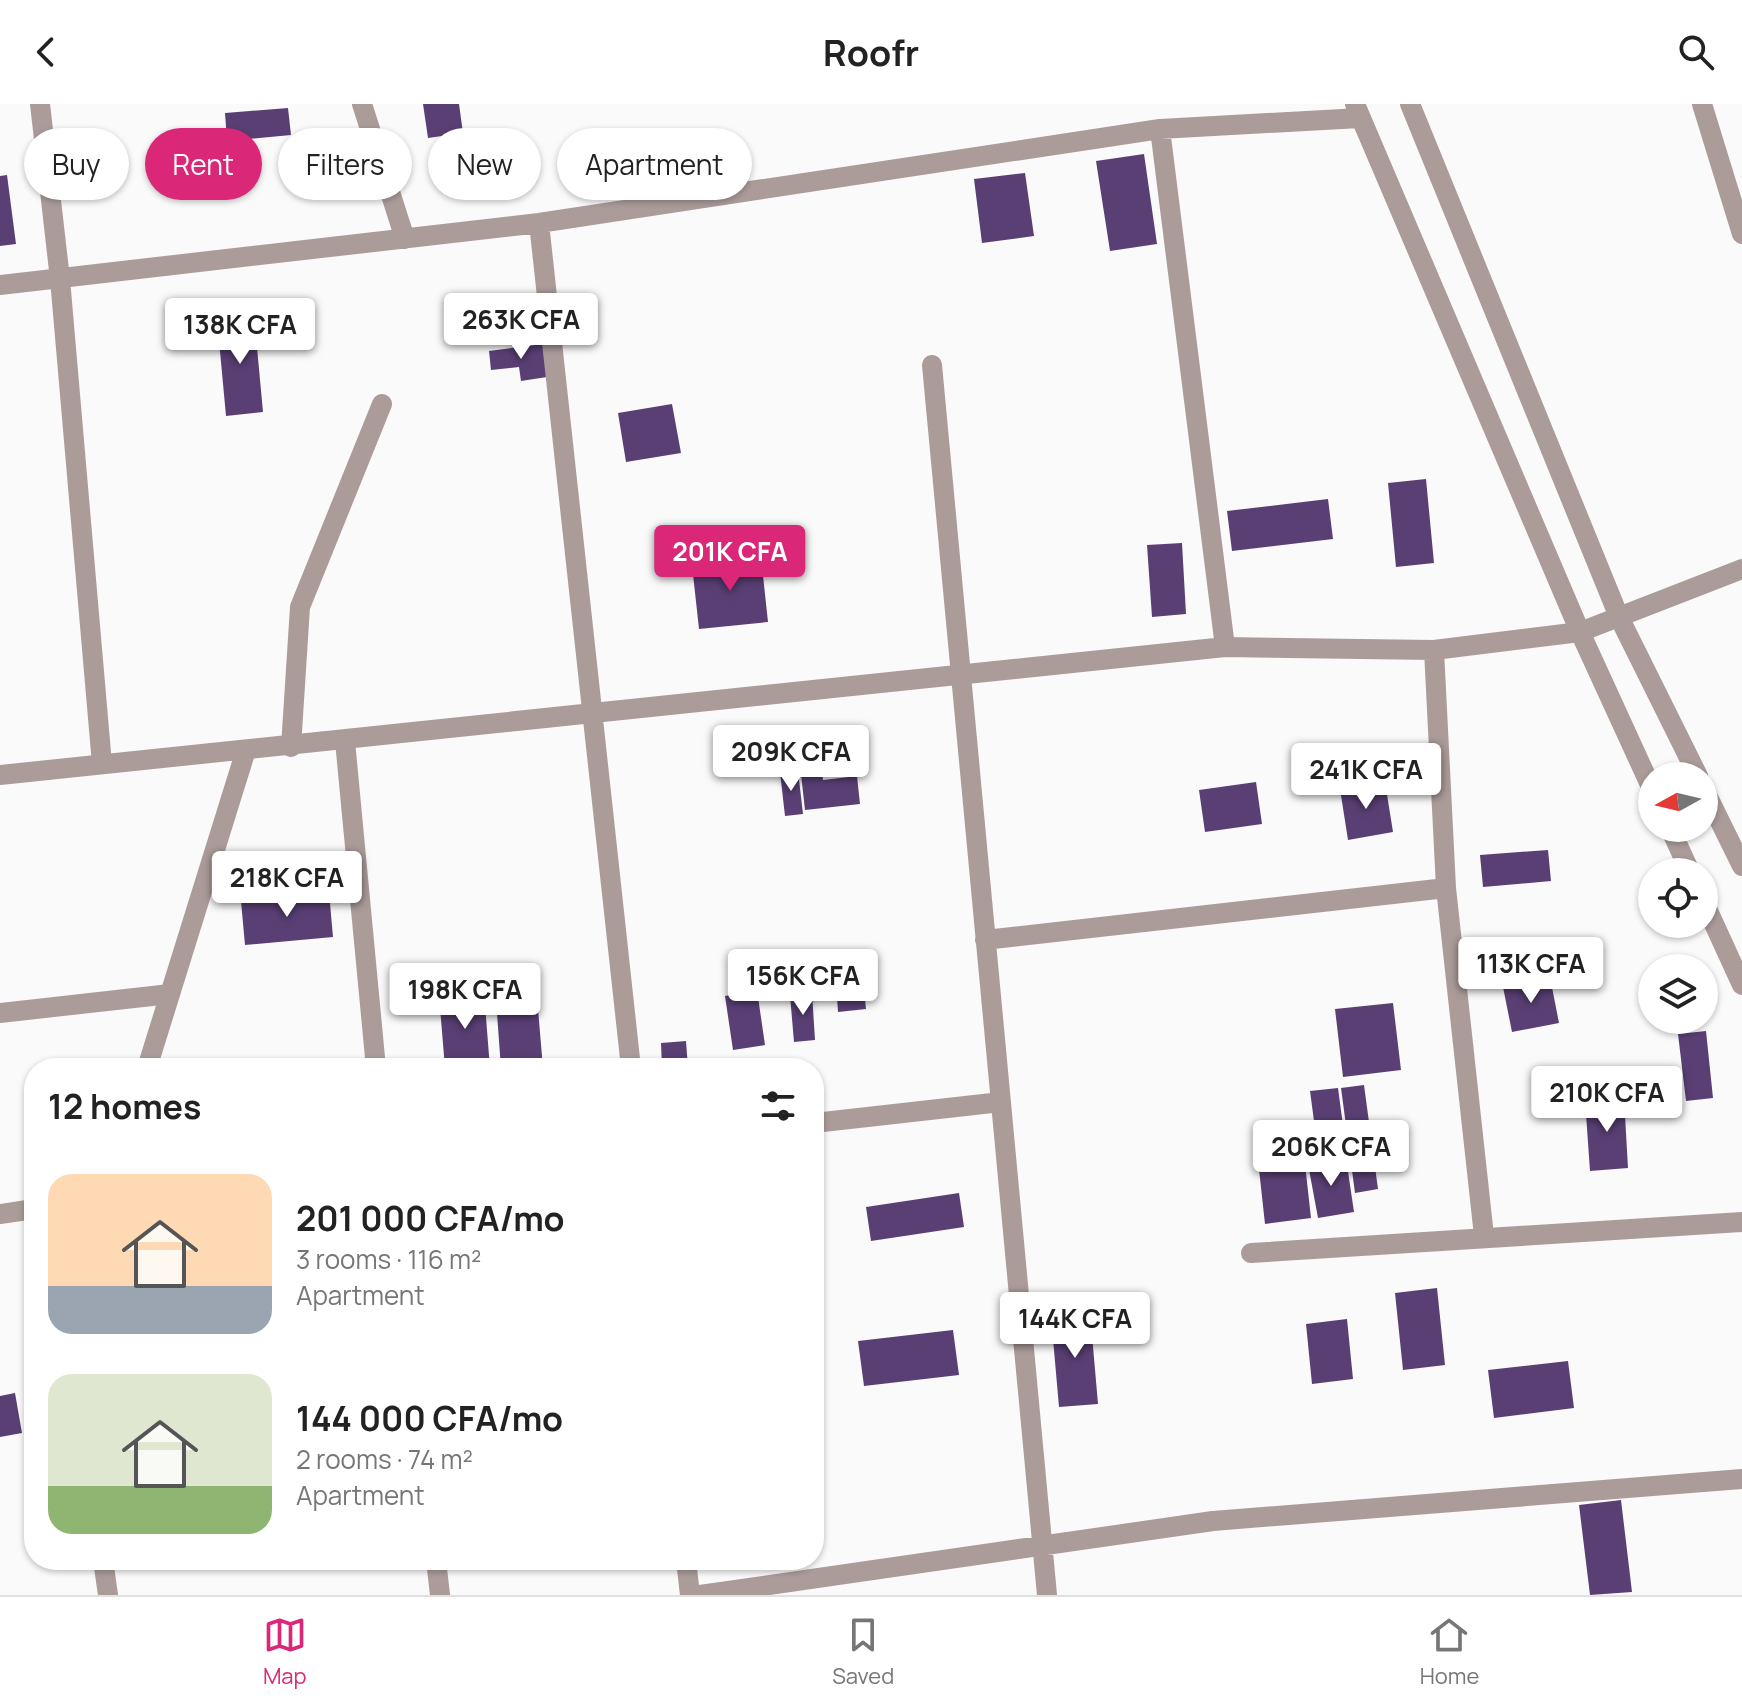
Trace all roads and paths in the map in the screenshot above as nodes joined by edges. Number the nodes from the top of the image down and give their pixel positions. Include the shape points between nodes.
1 (40, 104) edge
2 (362, 104) edge
3 (1410, 104) edge
4 (1702, 104) edge
5 (1358, 111) edge
6 (1160, 129) junction
7 (1737, 203) edge
8 (539, 223) junction
9 (1742, 234) edge
10 (405, 239) junction
11 (60, 279) junction
12 (0, 285) edge
13 (932, 365) dead end
14 (382, 404) dead end
15 (1742, 569) edge
16 (1619, 617) junction
17 (1580, 632) junction
18 (1225, 647) junction
19 (1434, 650) junction
20 (962, 675) junction
21 (594, 714) junction
22 (345, 741) junction
23 (291, 747) junction
24 (246, 750) junction
25 (1640, 762) edge
26 (1691, 762) edge
27 (102, 764) junction
28 (0, 775) edge
29 (1718, 817) edge
30 (1742, 866) edge
31 (1446, 888) junction
32 (1718, 933) edge
33 (985, 940) junction
34 (1742, 985) edge
35 (170, 994) junction
36 (0, 1013) edge
37 (150, 1058) edge
38 (375, 1058) edge
39 (630, 1058) edge
40 (1001, 1102) junction
41 (824, 1122) edge
42 (24, 1210) edge
43 (0, 1214) edge
44 (1742, 1222) edge
45 (1484, 1236) junction
46 (1251, 1253) dead end
47 (1742, 1479) edge
48 (1041, 1547) junction
49 (104, 1570) edge
50 (437, 1570) edge
51 (687, 1570) edge
52 (108, 1595) edge
53 (440, 1595) edge
54 (690, 1595) edge
55 (700, 1595) edge
56 (1047, 1595) edge

1 - 11 street
2 - 10 street
3 - 16 street
4 - 7 street
5 - 6 street
5 - 17 street
6 - 8 street
6 - 18 street
7 - 9 street
8 - 10 street
8 - 21 street
10 - 11 street
11 - 12 street
11 - 27 street
13 - 20 street
14 - 23 street via 306,585 297,627
15 - 16 street
16 - 17 street
16 - 26 street
17 - 19 street
17 - 25 street
18 - 19 street
18 - 20 street
19 - 31 street
20 - 21 street
20 - 33 street
21 - 22 street
21 - 39 street
22 - 23 street
22 - 38 street
23 - 24 street
24 - 27 street
24 - 35 street
27 - 28 street
29 - 30 street
31 - 33 street
31 - 45 street
32 - 34 street
33 - 40 street
35 - 36 street
35 - 37 street
40 - 41 street
40 - 48 street
42 - 43 street
44 - 45 street
45 - 46 street
47 - 48 street via 1213,1521
48 - 55 street
48 - 56 street
49 - 52 street
50 - 53 street
51 - 54 street

